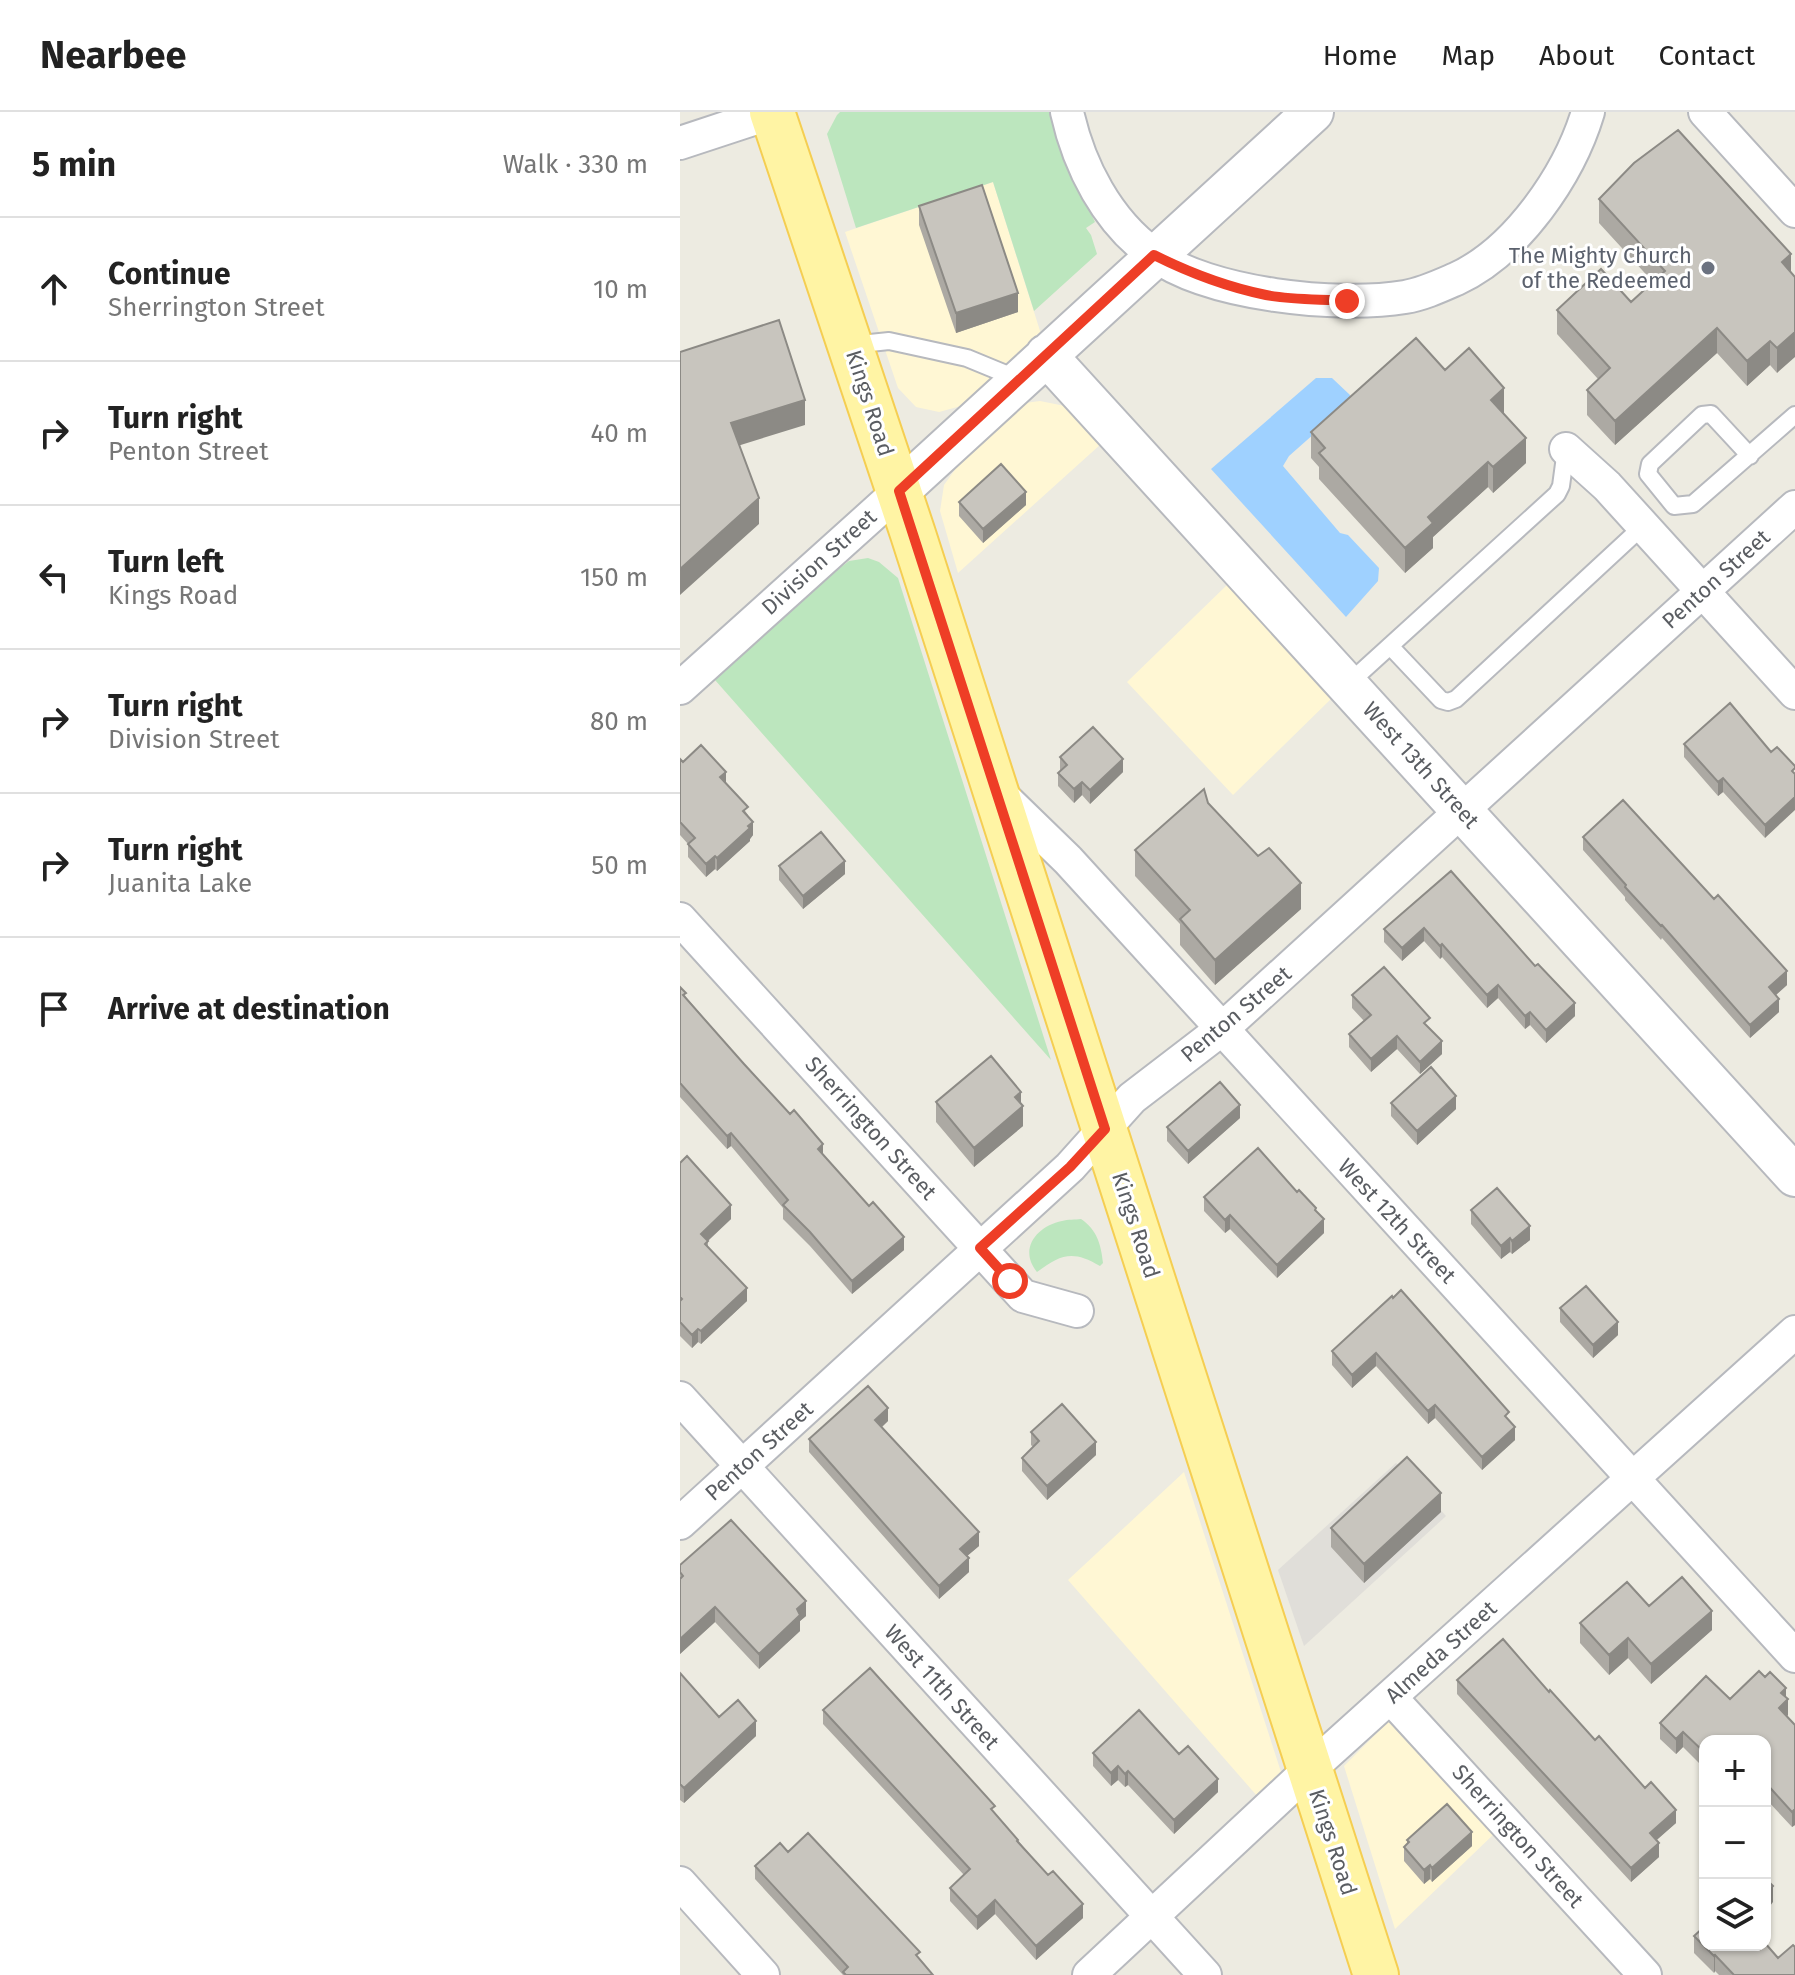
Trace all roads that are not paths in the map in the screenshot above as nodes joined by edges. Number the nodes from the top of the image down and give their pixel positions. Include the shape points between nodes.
1 (773, 112) edge
2 (1067, 112) edge
3 (1313, 112) edge
4 (1588, 112) edge
5 (1705, 112) edge
6 (680, 143) edge
7 (1795, 211) edge
8 (1154, 255) junction
9 (850, 345) junction
10 (1032, 367) junction
11 (1795, 415) edge
12 (1566, 449) joint
13 (1750, 456) junction
14 (899, 491) junction
15 (1795, 507) edge
16 (1643, 526) junction
17 (1703, 591) junction
18 (1390, 646) junction
19 (1348, 684) junction
20 (680, 688) edge
21 (1795, 693) edge
22 (995, 789) junction
23 (1463, 811) junction
24 (680, 919) edge
25 (1222, 1029) junction
26 (1105, 1129) junction
27 (1795, 1176) edge
28 (980, 1248) junction
29 (1077, 1311) dead end
30 (1795, 1332) edge
31 (680, 1398) edge
32 (742, 1466) junction
33 (1634, 1479) junction
34 (680, 1523) edge
35 (1795, 1656) edge
36 (1391, 1698) junction
37 (1310, 1769) junction
38 (680, 1883) edge
39 (1152, 1917) junction
40 (763, 1975) edge
41 (1089, 1975) edge
42 (1205, 1975) edge
43 (1376, 1975) edge
44 (1645, 1975) edge

1 - 6 street
1 - 9 main road, Kings Road
2 - 8 street via 1090,178 1107,207
3 - 8 street, Division Street
4 - 8 street via 1543,201 1510,241 1459,278 1426,292 1347,301 1268,295 1205,279
5 - 7 street
8 - 10 street, Division Street
9 - 10 lane via 889,341
9 - 14 main road, Kings Road
10 - 14 street, Division Street
10 - 19 street, West 13th Street
11 - 13 lane
12 - 16 street
12 - 18 lane via 1557,494
13 - 13 lane via 1693,504 1674,506 1648,474 1650,464 1702,415 1711,414
14 - 20 street, Division Street
14 - 22 main road, Kings Road
15 - 17 street, Penton Street
16 - 17 street
16 - 18 lane via 1456,699 1441,700
17 - 21 street
17 - 23 street, Penton Street
18 - 19 lane
19 - 23 street, West 13th Street
22 - 25 street, West 12th Street via 1068,860
22 - 26 main road, Kings Road
23 - 25 street, Penton Street
23 - 27 street, West 13th Street
24 - 28 street, Sherrington Street
25 - 26 street, Penton Street via 1132,1098
25 - 33 street, West 12th Street
26 - 28 street, Penton Street
26 - 37 main road, Kings Road
28 - 29 street, Sherrington Street via 1023,1296
28 - 32 street, Penton Street
30 - 33 street, Almeda Street
31 - 32 street, West 11th Street
32 - 34 street, Penton Street
32 - 39 street, West 11th Street
33 - 35 street, West 12th Street
33 - 36 street, Almeda Street
36 - 37 street, Almeda Street
36 - 44 street, Sherrington Street
37 - 39 street, Almeda Street
37 - 43 main road, Kings Road
38 - 40 street
39 - 41 street, Almeda Street
39 - 42 street, West 11th Street

